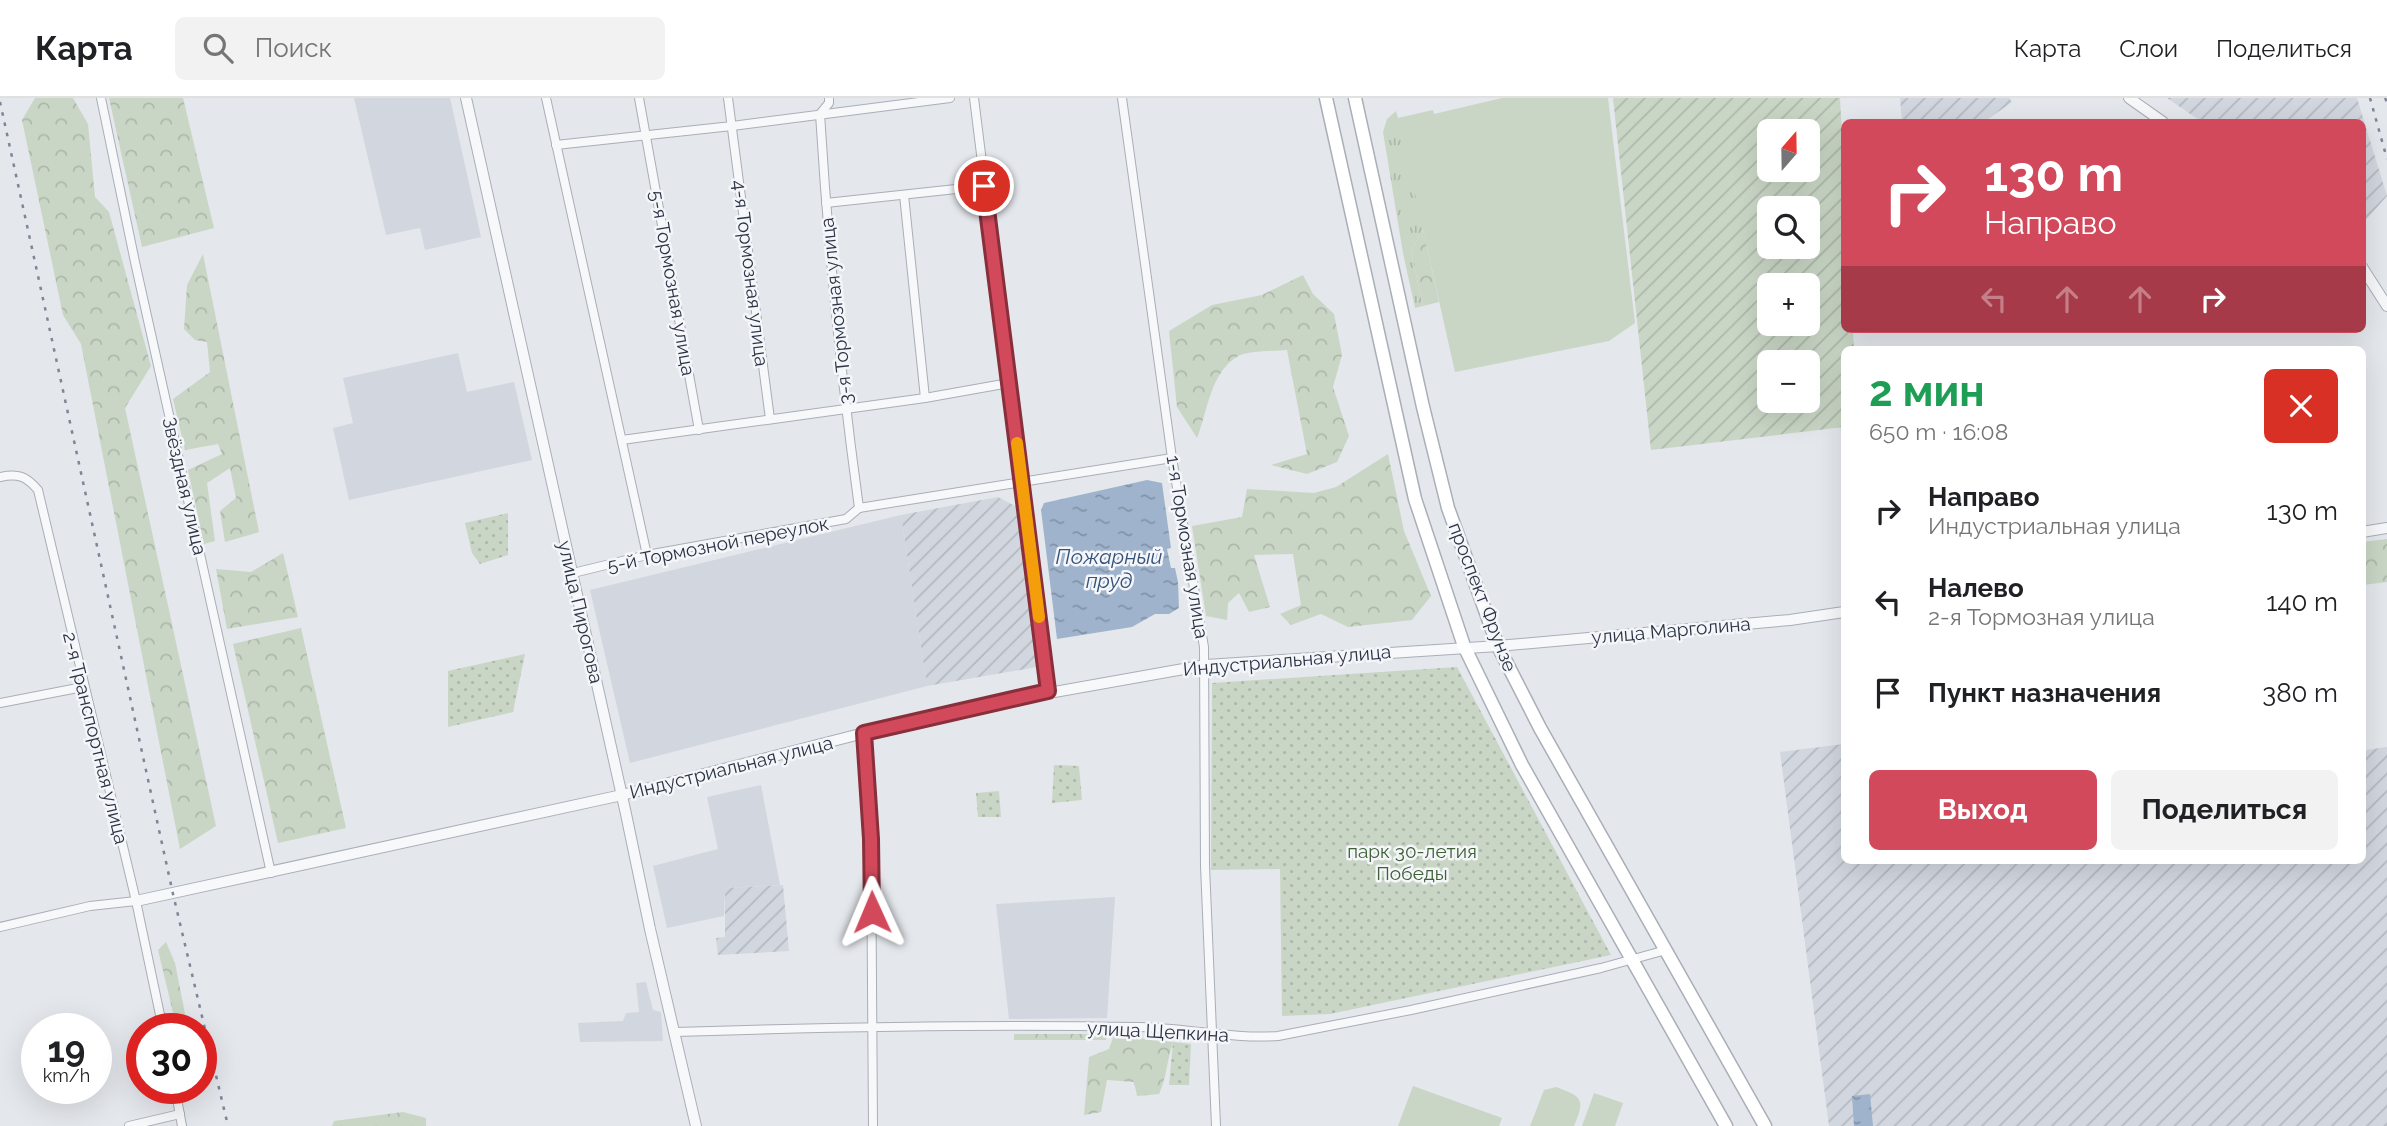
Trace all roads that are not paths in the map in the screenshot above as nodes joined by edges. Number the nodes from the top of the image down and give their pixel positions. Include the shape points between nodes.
1 (101, 98) edge
2 (466, 98) edge
3 (546, 98) edge
4 (639, 98) edge
5 (728, 98) edge
6 (829, 98) edge
7 (950, 98) edge
8 (974, 98) edge
9 (1122, 98) edge
10 (1326, 98) edge
11 (1355, 98) edge
12 (2129, 98) edge
13 (820, 114) junction
14 (2159, 119) edge
15 (732, 126) junction
16 (646, 135) junction
17 (556, 145) junction
18 (984, 186) junction
19 (904, 195) junction
20 (826, 203) junction
21 (2366, 273) edge
22 (2387, 306) edge
23 (1009, 383) junction
24 (925, 398) junction
25 (845, 409) junction
26 (770, 419) junction
27 (699, 430) junction
28 (622, 440) junction
29 (1172, 458) junction
30 (0, 477) edge
31 (1023, 482) junction
32 (859, 508) junction
33 (2387, 528) edge
34 (2366, 531) edge
35 (646, 555) junction
36 (573, 573) junction
37 (1841, 612) edge
38 (1464, 646) junction
39 (1498, 646) junction
40 (1206, 665) junction
41 (83, 687) junction
42 (1048, 691) junction
43 (0, 703) edge
44 (864, 733) junction
45 (622, 795) junction
46 (271, 873) junction
47 (136, 901) junction
48 (0, 927) edge
49 (1666, 950) junction
50 (1633, 961) junction
51 (160, 1013) edge
52 (873, 1027) junction
53 (675, 1032) junction
54 (1211, 1032) junction
55 (178, 1104) edge
56 (180, 1114) junction
57 (129, 1126) edge
58 (183, 1126) edge
59 (696, 1126) edge
60 (873, 1126) edge
61 (1216, 1126) edge
62 (1726, 1126) edge
63 (1765, 1126) edge

1 - 46 street, Звёздная улица
2 - 36 street, улица Пирогова
3 - 17 street
4 - 16 street, 5-я Тормозная улица
5 - 15 street, 4-я Тормозная улица
6 - 13 street
7 - 13 street
8 - 18 street
9 - 29 street, 1-я Тормозная улица
10 - 38 main road, проспект Фрунзе via 1415,499
11 - 39 main road, проспект Фрунзе via 1448,508
12 - 14 street
13 - 15 street
13 - 20 street, 3-я Тормозная улица
15 - 16 street
15 - 26 street, 4-я Тормозная улица
16 - 17 street
16 - 27 street, 5-я Тормозная улица
17 - 28 street
18 - 19 street
18 - 23 street
19 - 20 street
19 - 24 street
20 - 25 street, 3-я Тормозная улица
21 - 22 street
23 - 24 street
23 - 31 street
24 - 25 street
25 - 26 street
25 - 32 street, 3-я Тормозная улица
26 - 27 street
27 - 28 street
28 - 35 street
29 - 31 street, 5-й Тормозной переулок
29 - 40 street, 1-я Тормозная улица
30 - 41 street, 2-я Транспортная улица via 15,474 29,479 38,490
31 - 32 street, 5-й Тормозной переулок
31 - 42 street
32 - 35 street, 5-й Тормозной переулок via 846,519
33 - 34 street
35 - 36 street, 5-й Тормозной переулок
36 - 45 street, улица Пирогова
37 - 39 street, улица Марголина
38 - 39 street, Индустриальная улица
38 - 40 street, Индустриальная улица
38 - 50 main road, проспект Фрунзе via 1522,765
39 - 49 main road, проспект Фрунзе
40 - 42 street, Индустриальная улица
40 - 54 street, 1-я Тормозная улица via 1205,866
41 - 43 street
41 - 47 street, 2-я Транспортная улица
42 - 44 street, Индустриальная улица
44 - 45 street, Индустриальная улица
44 - 52 street via 871,839
45 - 46 street, Индустриальная улица
45 - 53 street, улица Пирогова
46 - 47 street, Индустриальная улица
47 - 48 street via 90,906
47 - 51 street, 2-я Транспортная улица
49 - 50 street, улица Щепкина
49 - 63 main road, проспект Фрунзе
50 - 54 street, улица Щепкина via 1278,1036
50 - 62 main road, проспект Фрунзе
52 - 53 street, улица Щепкина
52 - 54 street, улица Щепкина via 1143,1027
52 - 60 street
53 - 59 street, улица Пирогова
54 - 61 street, 1-я Тормозная улица
55 - 56 street
56 - 57 street
56 - 58 street

